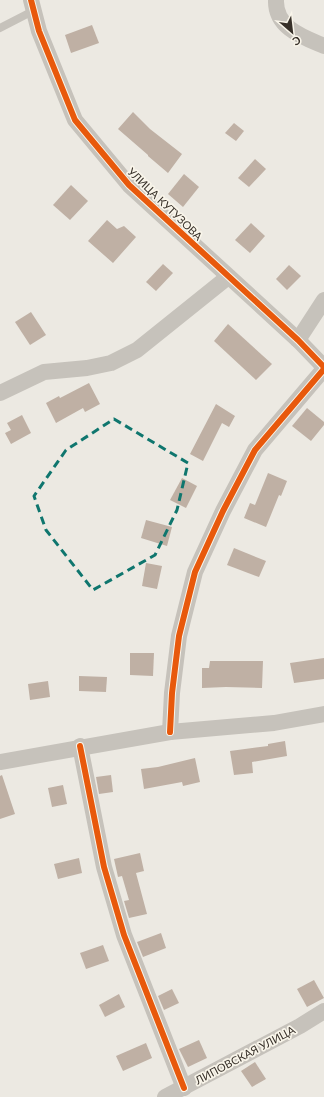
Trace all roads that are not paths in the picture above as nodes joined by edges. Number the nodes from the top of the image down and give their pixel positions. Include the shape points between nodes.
1 (276, 0) edge
2 (32, 6) edge
3 (0, 28) edge
4 (324, 46) edge
5 (228, 277) junction
6 (324, 300) edge
7 (298, 340) junction
8 (324, 368) edge
9 (0, 393) edge
10 (324, 714) edge
11 (170, 732) junction
12 (80, 746) junction
13 (0, 762) edge
14 (324, 1011) edge
15 (184, 1088) junction
16 (165, 1097) edge

1 - 4 street via 276,9 282,22 296,34
2 - 3 lane
2 - 5 street, УЛИЦА КУТУЗОВА via 75,120 129,185
5 - 7 street, УЛИЦА КУТУЗОВА
5 - 9 street via 137,350 111,363 44,372
6 - 7 street
7 - 8 street, УЛИЦА КУТУЗОВА
8 - 11 street via 255,450 195,572 179,636
10 - 11 street via 274,723
11 - 12 street
12 - 13 street
12 - 15 street via 104,867 124,934
14 - 15 street, ЛИПОВСКАЯ УЛИЦА
15 - 16 street, ЛИПОВСКАЯ УЛИЦА

